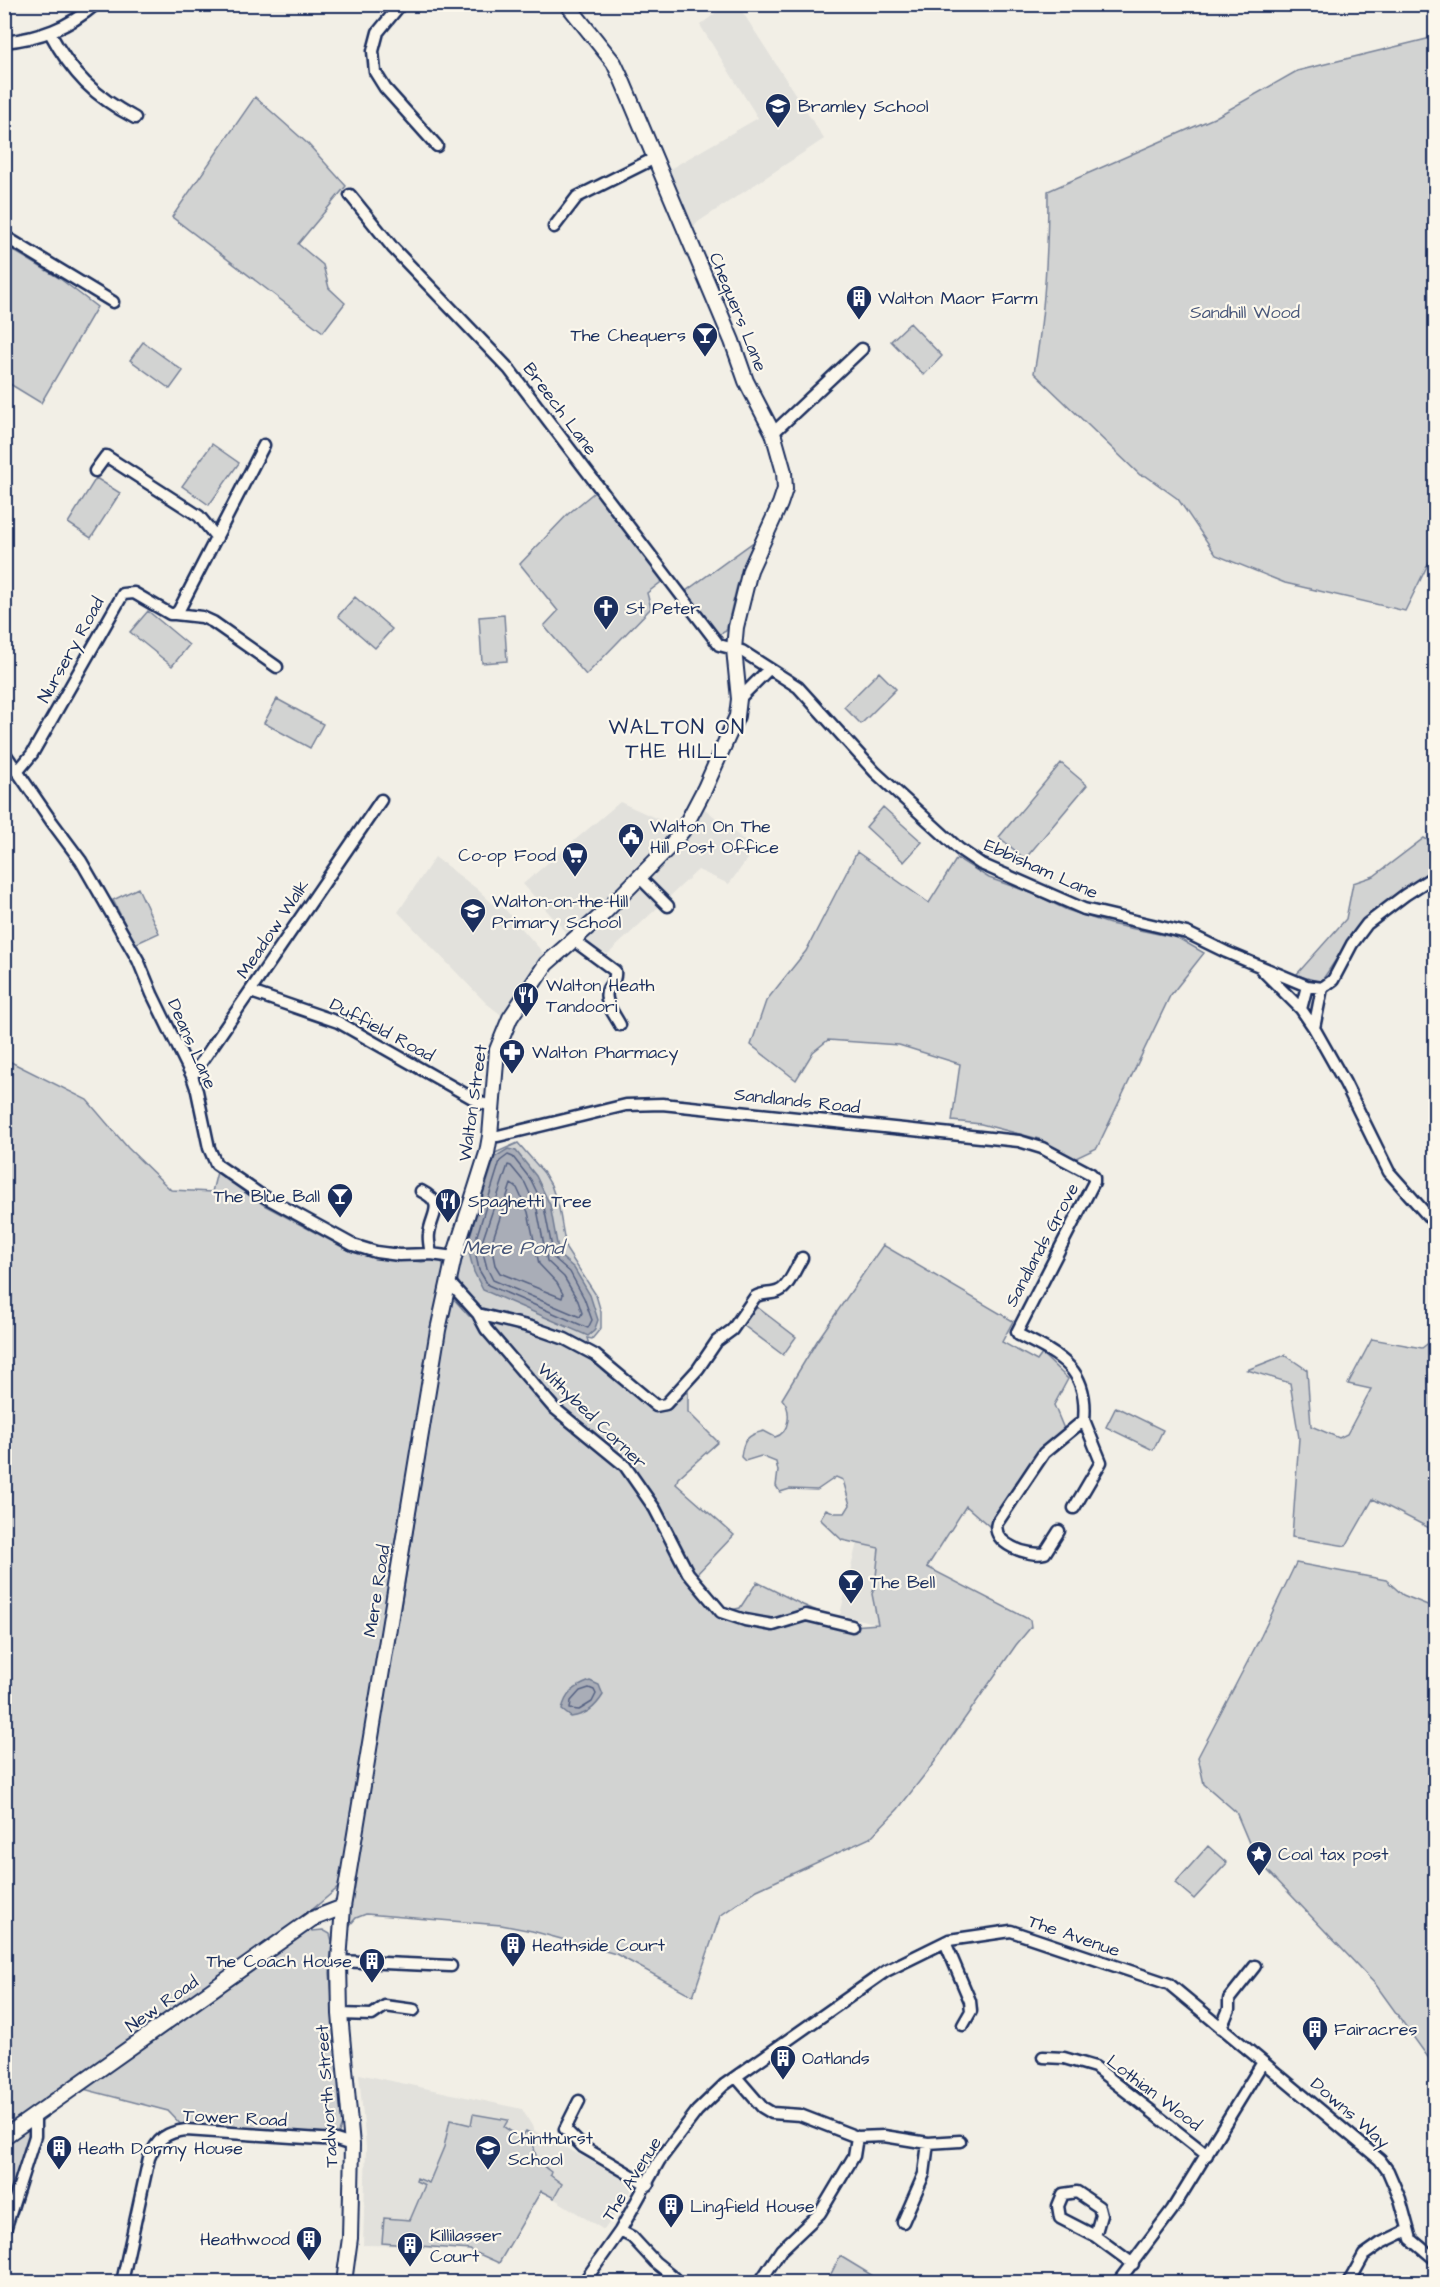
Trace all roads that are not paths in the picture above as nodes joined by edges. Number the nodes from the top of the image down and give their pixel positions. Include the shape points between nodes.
1 (96, 4) edge
2 (401, 4) edge
3 (567, 4) edge
4 (50, 33) junction
5 (4, 42) edge
6 (135, 118) dead end
7 (437, 146) dead end
8 (655, 158) junction
9 (350, 195) dead end
10 (554, 227) dead end
11 (4, 236) edge
12 (113, 302) dead end
13 (862, 349) dead end
14 (772, 433) junction
15 (264, 445) dead end
16 (95, 471) dead end
17 (217, 538) junction
18 (176, 614) junction
19 (734, 649) junction
20 (277, 667) dead end
21 (770, 669) junction
22 (739, 699) junction
23 (4, 752) edge
24 (17, 772) junction
25 (381, 800) dead end
26 (1436, 875) edge
27 (640, 878) junction
28 (668, 906) dead end
29 (573, 940) junction
30 (1256, 964) junction
31 (1307, 986) junction
32 (1322, 988) junction
33 (251, 992) junction
34 (1300, 1010) junction
35 (620, 1025) dead end
36 (1314, 1028) junction
37 (192, 1076) junction
38 (492, 1106) junction
39 (490, 1136) junction
40 (1094, 1177) joint
41 (421, 1191) dead end
42 (1436, 1225) edge
43 (431, 1254) junction
44 (454, 1257) junction
45 (802, 1258) dead end
46 (448, 1281) junction
47 (478, 1314) junction
48 (1084, 1420) junction
49 (1074, 1508) dead end
50 (1059, 1531) dead end
51 (852, 1626) dead end
52 (343, 1907) junction
53 (945, 1942) junction
54 (339, 1961) junction
55 (451, 1966) dead end
56 (1255, 1966) dead end
57 (414, 2010) dead end
58 (340, 2014) junction
59 (963, 2025) dead end
60 (1221, 2028) junction
61 (1043, 2057) dead end
62 (1263, 2062) junction
63 (737, 2078) junction
64 (579, 2101) dead end
65 (35, 2116) junction
66 (4, 2137) edge
67 (857, 2137) junction
68 (960, 2141) dead end
69 (928, 2143) junction
70 (352, 2145) junction
71 (1207, 2155) junction
72 (648, 2185) junction
73 (903, 2222) dead end
74 (1408, 2230) junction
75 (620, 2231) junction
76 (4, 2233) edge
77 (1095, 2236) junction
78 (1436, 2260) edge
79 (1133, 2264) junction
80 (122, 2283) edge
81 (344, 2283) edge
82 (584, 2283) edge
83 (676, 2283) edge
84 (760, 2283) edge
85 (1118, 2283) edge
86 (1349, 2283) edge

1 - 4 street via 67,26
2 - 7 street via 378,32 373,51 375,72
3 - 8 main road, Chequers Lane via 614,63
4 - 5 street
4 - 6 street via 78,77 113,106
8 - 10 street via 577,197
8 - 14 main road, Chequers Lane via 746,381
9 - 19 street, Breech Lane via 393,248 502,361 719,645
11 - 12 street
13 - 14 street
14 - 19 main road, Chequers Lane via 785,489 750,570
15 - 17 street
16 - 17 street via 106,456 199,516
17 - 18 street
18 - 20 street, Nursery Road via 213,622
18 - 24 street, Nursery Road via 134,593 123,594 32,754
19 - 21 street, Ebbisham Lane
19 - 22 main road, Walton Street
21 - 22 street
21 - 30 street, Ebbisham Lane via 798,687 875,772 959,849 981,864 1084,909 1187,933
22 - 27 main road, Walton Street via 737,716 682,830
23 - 24 street, Deans Lane
24 - 37 street, Deans Lane via 81,861 128,942
25 - 33 street, Meadow Walk
26 - 32 street via 1367,924 1333,980
27 - 28 street
27 - 29 main road, Walton Street
29 - 35 street via 615,971 616,978 606,992 606,1000
29 - 38 main road, Walton Street via 546,964 510,1018 497,1050
30 - 31 street, Ebbisham Lane
30 - 34 street, Ebbisham Lane
31 - 32 street, Ebbisham Lane
31 - 34 street
32 - 36 street
33 - 37 street, Meadow Walk
33 - 38 street, Duffield Road via 338,1022
34 - 36 street, Ebbisham Lane
36 - 42 street, Ebbisham Lane via 1389,1172
37 - 43 street, Deans Lane via 209,1148 223,1170 354,1245 399,1255
38 - 39 main road, Walton Street
39 - 40 street, Sandlands Road via 626,1105 662,1104 1019,1141 1042,1148
39 - 44 main road, Walton Street via 478,1187
40 - 48 street, Sandlands Grove via 1017,1328 1019,1335 1071,1367 1086,1402
41 - 43 street via 435,1204 428,1237
43 - 44 street, Deans Lane
44 - 46 main road, Walton Street
45 - 47 street, Withybed Corner via 783,1288 755,1297 691,1378 661,1407 595,1355 565,1339
46 - 47 street, Withybed Corner
46 - 52 main road, Mere Road
47 - 51 street, Withybed Corner via 486,1329 553,1407 625,1466 655,1509 688,1573 721,1612 773,1625 806,1615
48 - 49 street via 1101,1462
48 - 50 street via 1040,1458 996,1529 999,1537 1021,1551 1039,1554 1045,1553
52 - 54 main road, Tadworth Street
52 - 65 main road, New Road via 312,1919
53 - 59 street via 970,2001 971,2011
53 - 60 street, The Avenue via 1011,1931 1169,1984
53 - 63 street, The Avenue via 886,1971
54 - 55 street
54 - 58 main road, Tadworth Street
56 - 60 street via 1229,1999
57 - 58 street via 385,2006 372,2015
58 - 70 main road, Tadworth Street
60 - 62 street, The Avenue
61 - 71 street, Lothian Wood via 1095,2067
62 - 71 street
62 - 74 street, Downs Way via 1380,2160 1400,2199
63 - 67 street via 772,2113 800,2115
63 - 72 street, The Avenue via 697,2111 659,2161
64 - 72 street via 565,2129 574,2140
65 - 66 main road, New Road
65 - 76 street via 35,2136
67 - 69 street via 884,2136
67 - 84 street via 854,2156 820,2213 781,2250
68 - 69 street
69 - 73 street via 924,2174
70 - 80 street, Tower Road via 336,2140 186,2130 163,2136 149,2158
70 - 81 main road, Tadworth Street via 350,2238
71 - 79 street
72 - 75 street, The Avenue
74 - 78 street, Downs Way via 1411,2240
74 - 86 street via 1364,2255
75 - 82 street, The Avenue
75 - 83 street via 632,2237
77 - 77 street via 1060,2218 1058,2206 1063,2194 1077,2192 1099,2207 1101,2215
77 - 79 street
79 - 85 street

